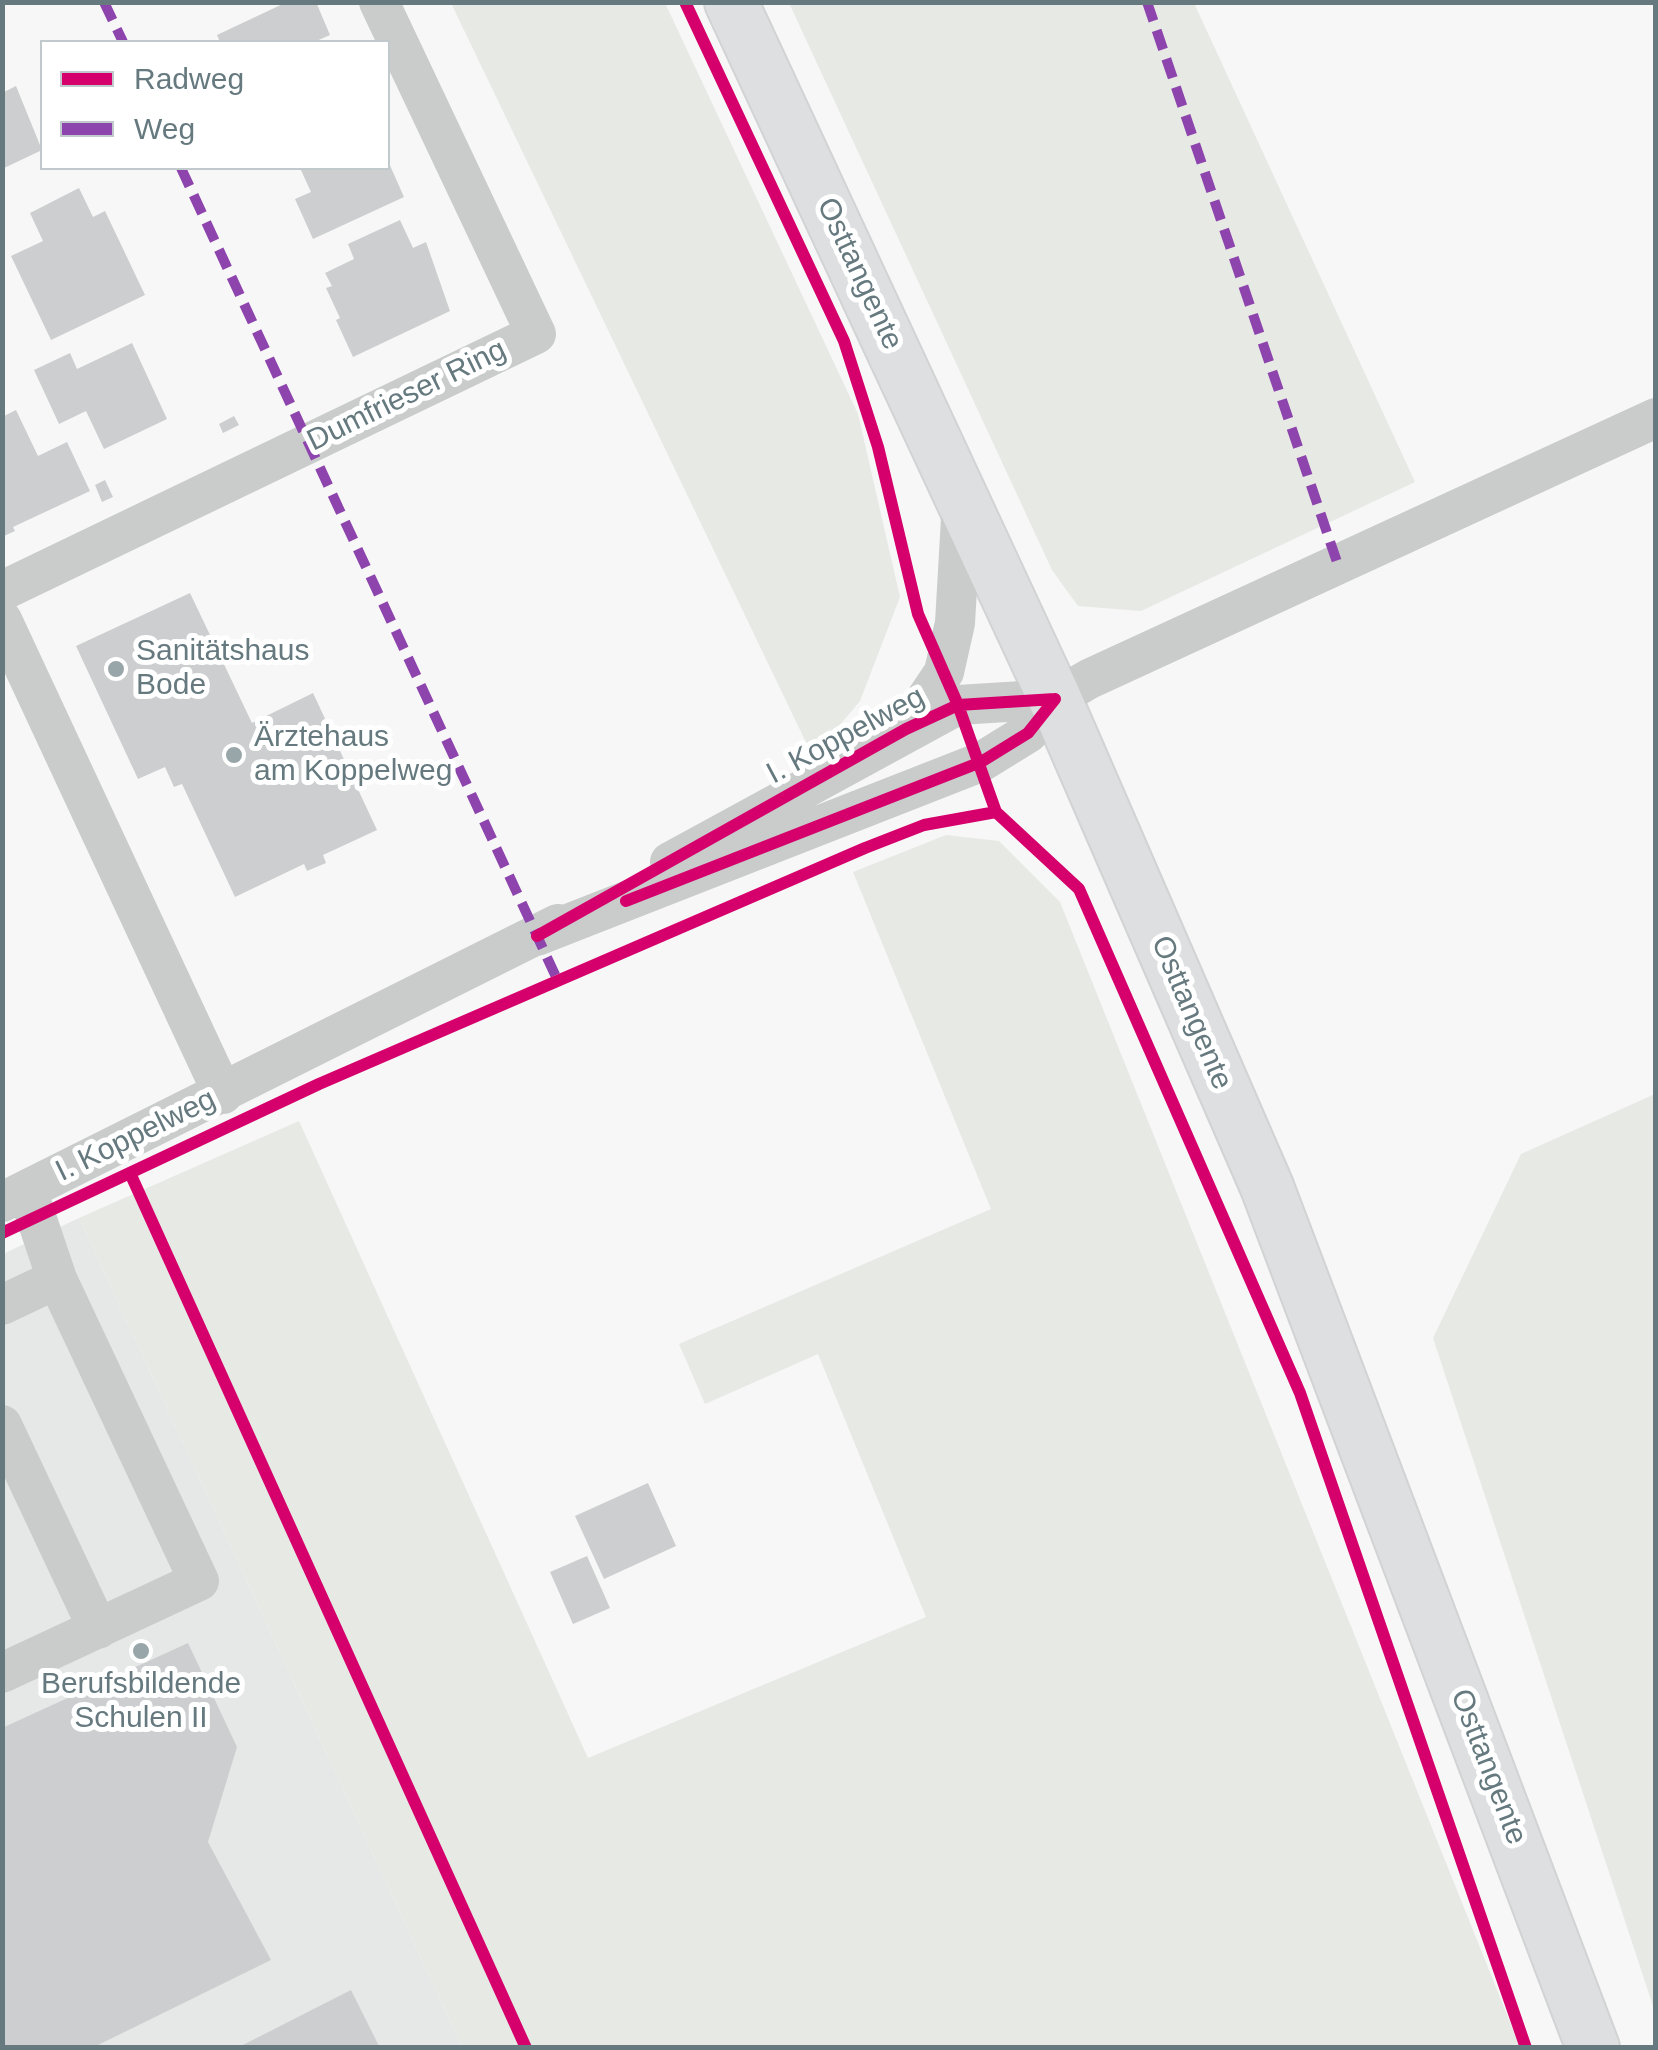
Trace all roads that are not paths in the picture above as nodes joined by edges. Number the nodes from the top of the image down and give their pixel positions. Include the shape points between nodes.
1 (379, 2) edge
2 (731, 2) edge
3 (1656, 418) edge
4 (962, 496) junction
5 (2, 591) edge
6 (2, 620) edge
7 (1055, 699) junction
8 (906, 729) junction
9 (538, 936) junction
10 (223, 1094) junction
11 (15, 1196) edge
12 (58, 1279) junction
13 (2, 1304) edge
14 (2, 1425) edge
15 (98, 1629) junction
16 (2, 1673) edge
17 (1593, 2048) edge

1 - 5 street, Dumfrieser Ring via 536,334
2 - 4 main road, Osttangente
3 - 7 street, I. Koppelweg
4 - 7 main road, Osttangente
4 - 8 street, I. Koppelweg via 955,622 944,672
6 - 10 street
7 - 8 street, I. Koppelweg via 958,704
7 - 9 street, I. Koppelweg via 1028,733 981,762
7 - 17 main road, Osttangente via 1266,1187
8 - 9 street, I. Koppelweg
9 - 10 street, I. Koppelweg
10 - 11 street, I. Koppelweg
11 - 12 street
12 - 13 street
12 - 15 street via 200,1581
14 - 15 street
15 - 16 street

